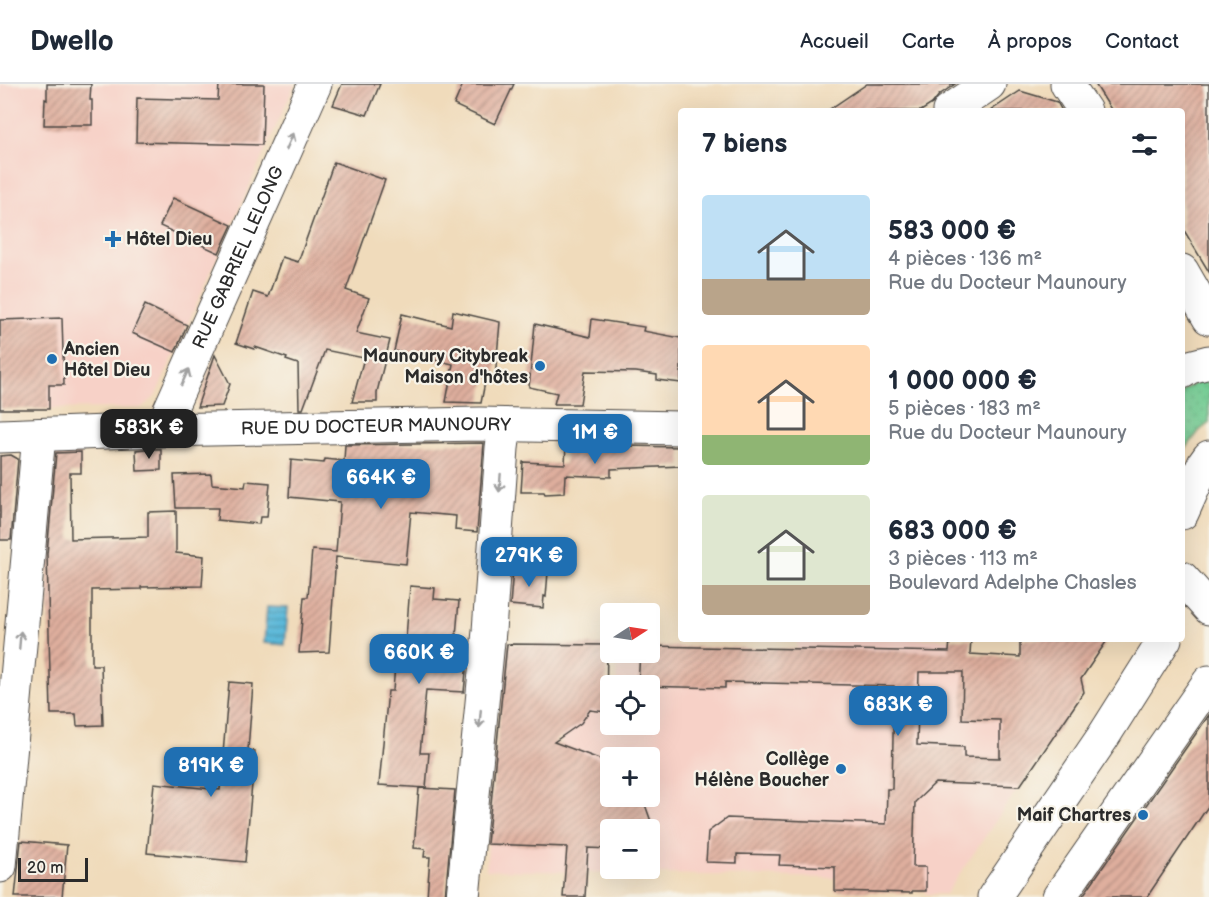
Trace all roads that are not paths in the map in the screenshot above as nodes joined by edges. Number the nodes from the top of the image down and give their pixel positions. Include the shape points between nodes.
1 (315, 84) edge
2 (989, 84) edge
3 (1067, 84) edge
4 (953, 108) edge
5 (1083, 108) edge
6 (1185, 276) edge
7 (1209, 318) edge
8 (1209, 362) edge
9 (1185, 370) edge
10 (505, 425) junction
11 (678, 428) edge
12 (161, 430) junction
13 (39, 435) junction
14 (0, 436) edge
15 (1209, 457) edge
16 (1185, 506) edge
17 (1185, 581) edge
18 (1209, 608) edge
19 (1163, 642) edge
20 (1209, 682) edge
21 (0, 866) edge
22 (463, 897) edge
23 (994, 897) edge
24 (1059, 897) edge

12 -> 1 street, RUE GABRIEL LELONG
2 - 4 street
3 - 5 street
6 - 7 street
8 - 9 street
10 - 11 street, RUE DU DOCTEUR MAUNOURY
10 - 12 street, RUE DU DOCTEUR MAUNOURY
10 -> 22 street
12 - 13 street, RUE DU DOCTEUR MAUNOURY
13 - 14 street, RUE DU DOCTEUR MAUNOURY
21 -> 13 street
15 - 16 street
17 - 18 street
19 - 23 street
20 - 24 street

